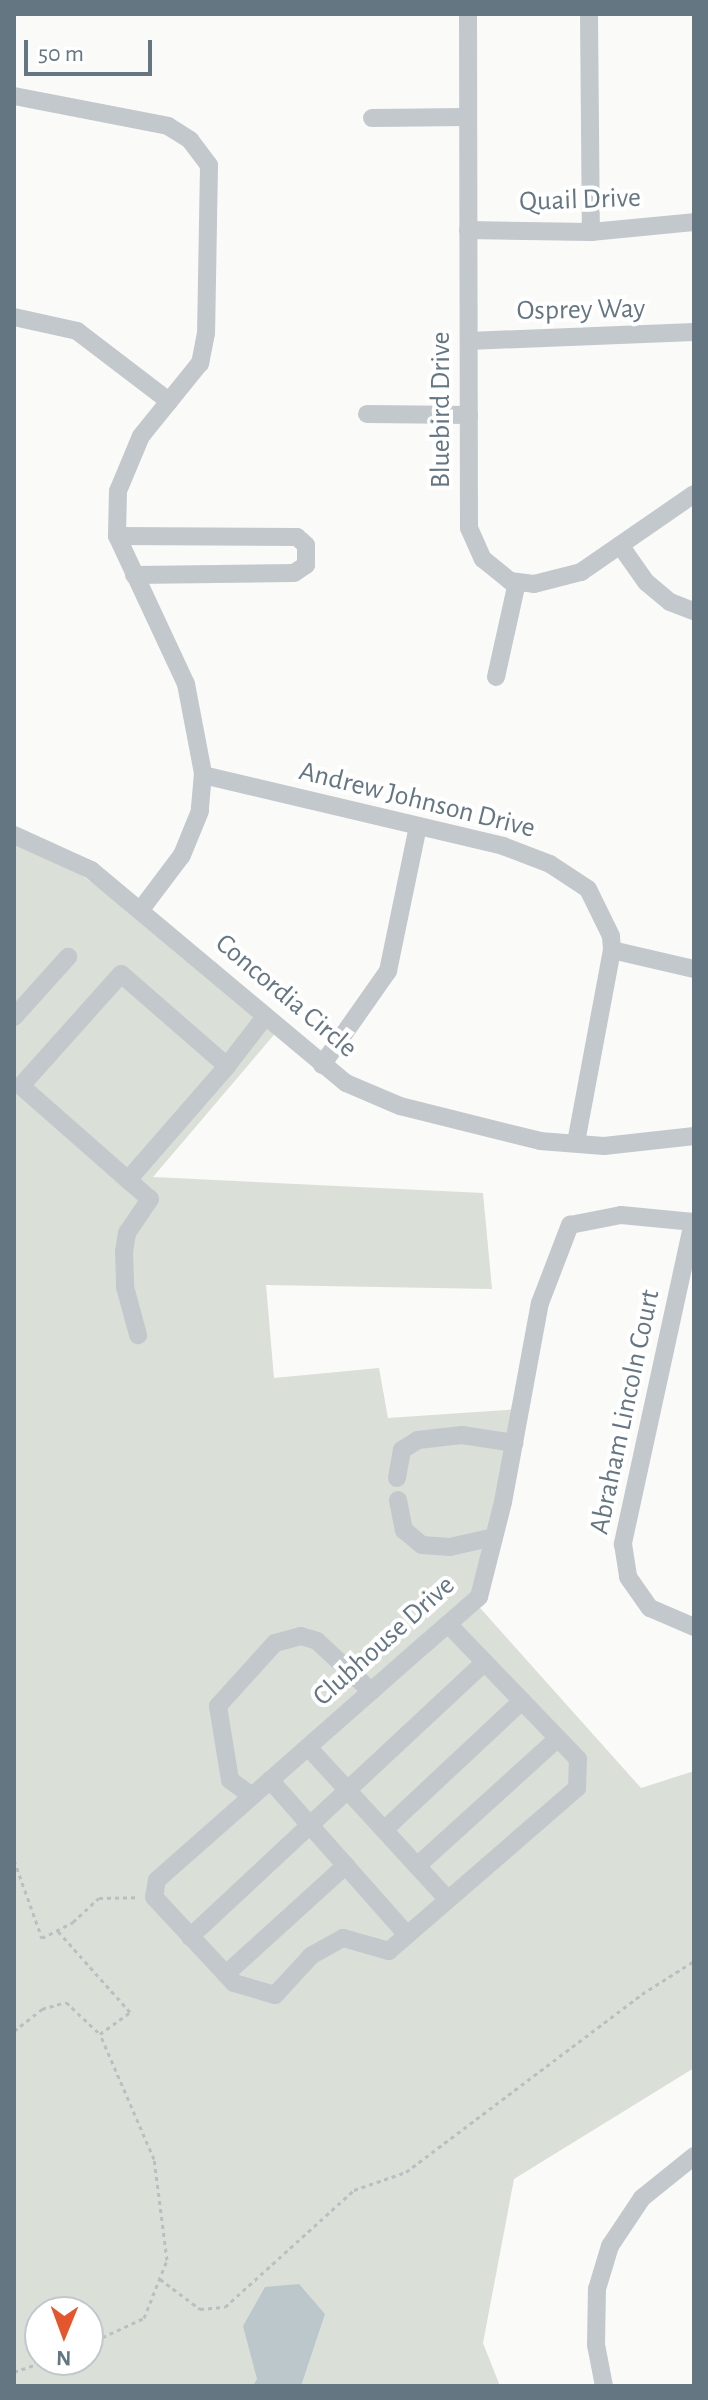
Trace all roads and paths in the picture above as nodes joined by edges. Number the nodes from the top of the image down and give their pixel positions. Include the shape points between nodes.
1 (468, 14) edge
2 (589, 14) edge
3 (14, 96) edge
4 (468, 117) junction
5 (372, 118) dead end
6 (694, 222) edge
7 (468, 230) junction
8 (591, 232) junction
9 (14, 317) edge
10 (694, 332) edge
11 (469, 341) junction
12 (169, 401) junction
13 (367, 414) dead end
14 (469, 415) junction
15 (694, 494) edge
16 (117, 536) junction
17 (620, 545) junction
18 (134, 575) junction
19 (517, 582) junction
20 (694, 611) edge
21 (496, 677) dead end
22 (203, 775) junction
23 (418, 826) junction
24 (14, 835) edge
25 (142, 908) junction
26 (612, 950) junction
27 (68, 957) dead end
28 (694, 969) edge
29 (14, 1017) edge
30 (264, 1018) junction
31 (322, 1065) junction
32 (227, 1066) junction
33 (18, 1087) edge
34 (694, 1136) edge
35 (576, 1143) junction
36 (128, 1180) junction
37 (694, 1222) edge
38 (138, 1335) dead end
39 (514, 1443) junction
40 (397, 1478) dead end
41 (398, 1500) dead end
42 (494, 1537) junction
43 (448, 1624) junction
44 (694, 1627) edge
45 (485, 1662) junction
46 (371, 1691) junction
47 (522, 1701) junction
48 (558, 1738) junction
49 (308, 1747) junction
50 (270, 1780) junction
51 (346, 1789) junction
52 (252, 1796) junction
53 (311, 1826) junction
54 (384, 1830) junction
55 (14, 1860) edge
56 (346, 1865) junction
57 (417, 1866) junction
58 (154, 1897) junction
59 (448, 1900) junction
60 (57, 1930) junction
61 (407, 1935) junction
62 (190, 1937) junction
63 (694, 1961) edge
64 (230, 1979) junction
65 (14, 2031) edge
66 (100, 2034) junction
67 (694, 2156) edge
68 (160, 2279) junction
69 (104, 2337) edge
70 (604, 2386) edge

1 - 4 street, Bluebird Drive
2 - 8 street
3 - 12 street via 168,126 190,140 209,165 206,333 200,363
4 - 5 street
4 - 7 street, Bluebird Drive
6 - 8 street, Quail Drive
7 - 8 street, Quail Drive
7 - 11 street, Bluebird Drive
9 - 12 street via 77,331
10 - 11 street, Osprey Way
11 - 14 street, Bluebird Drive
12 - 16 street via 141,436 126,466 118,491
13 - 14 street
14 - 19 street, Bluebird Drive via 469,528 483,559
15 - 17 street
16 - 18 street
16 - 18 street via 297,537 306,545 306,565 294,573
17 - 19 street via 581,572 534,584
17 - 20 street via 646,582 670,602
18 - 22 street via 186,684
19 - 21 street
22 - 23 street, Andrew Johnson Drive
22 - 25 street via 200,811 182,855
23 - 26 street, Andrew Johnson Drive via 503,846 550,864 588,889 611,936
23 - 31 street via 388,971
24 - 25 street, Concordia Circle via 91,870
25 - 30 street, Concordia Circle
26 - 28 street
26 - 35 street, Andrew Johnson Drive
27 - 29 street
30 - 31 street, Concordia Circle
30 - 32 street
31 - 35 street, Concordia Circle via 346,1083 400,1106 540,1141
32 - 33 street via 121,974
32 - 36 street
33 - 36 street
34 - 35 street, Concordia Circle
36 - 38 street via 150,1199 127,1233 124,1252 125,1287
37 - 39 street, Clubhouse Drive via 621,1215 570,1225 540,1303
37 - 44 street, Abraham Lincoln Court via 623,1544 628,1577 650,1608
39 - 40 street via 462,1435 418,1440 402,1450
39 - 42 street, Clubhouse Drive
41 - 42 street via 404,1530 422,1545 450,1547
42 - 43 street, Clubhouse Drive via 479,1597
43 - 45 street
43 - 46 street, Clubhouse Drive
45 - 47 street
45 - 51 street
46 - 49 street, Clubhouse Drive
46 - 52 street via 317,1641 301,1636 275,1643 218,1706 230,1780
47 - 48 street
47 - 54 street
48 - 57 street
48 - 59 street via 578,1759 577,1788
49 - 50 street, Clubhouse Drive
49 - 51 street
50 - 52 street, Clubhouse Drive
50 - 53 street
51 - 53 street
51 - 54 street
52 - 58 street, Clubhouse Drive via 157,1880
53 - 56 street
53 - 62 street
54 - 57 street
55 - 60 path via 42,1938
56 - 61 street
56 - 64 street
57 - 59 street
58 - 60 path via 99,1898
58 - 62 street
59 - 61 street
60 - 66 path via 130,2012
61 - 64 street via 389,1951 343,1938 311,1956 275,1995
62 - 64 street
63 - 68 path via 642,1994 406,2172 354,2190 225,2307 200,2309
65 - 66 path via 42,2009 66,2002
66 - 68 path via 154,2159 167,2260
67 - 70 street via 642,2198 610,2246 597,2289 596,2345
68 - 69 path via 144,2318

